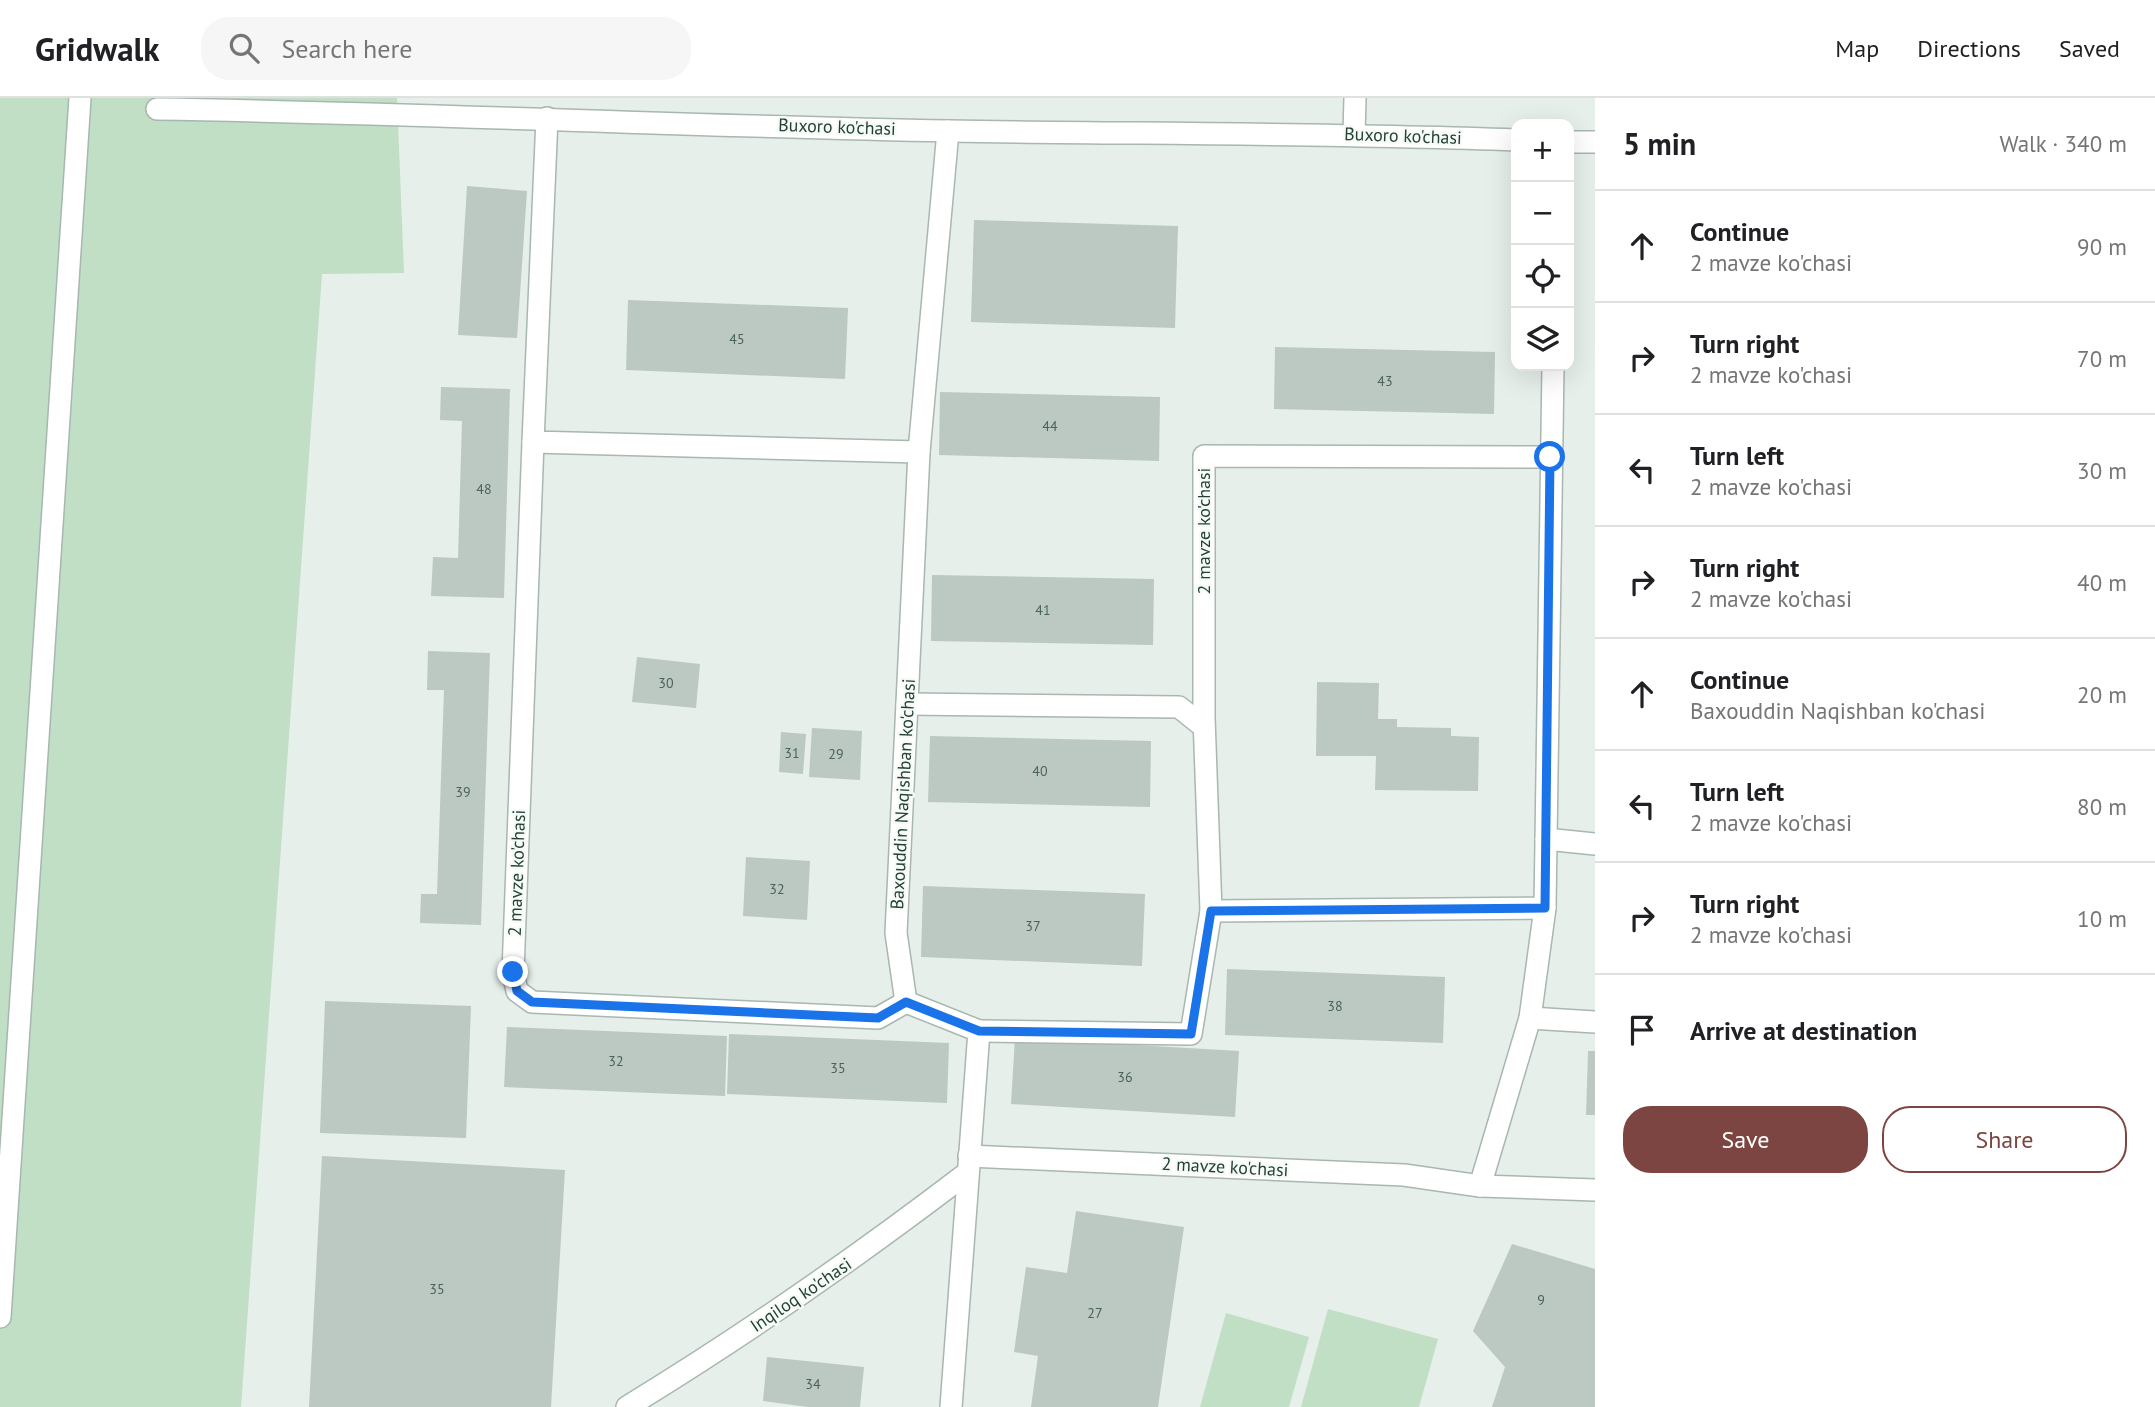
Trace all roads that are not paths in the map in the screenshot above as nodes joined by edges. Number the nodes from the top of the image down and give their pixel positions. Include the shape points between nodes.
1 (80, 98) edge
2 (1355, 98) edge
3 (414, 106) edge
4 (157, 109) dead end
5 (548, 118) junction
6 (948, 131) junction
7 (1354, 134) junction
8 (1511, 140) edge
9 (1574, 142) edge
10 (1595, 142) edge
11 (1553, 371) edge
12 (533, 442) junction
13 (919, 452) junction
14 (1550, 457) junction
15 (907, 704) junction
16 (1204, 727) junction
17 (1546, 839) junction
18 (1595, 844) edge
19 (1545, 908) junction
20 (1211, 911) junction
21 (906, 1002) junction
22 (1530, 1018) junction
23 (1595, 1022) edge
24 (979, 1031) junction
25 (968, 1164) junction
26 (1480, 1185) junction
27 (1595, 1190) edge
28 (0, 1317) edge
29 (627, 1407) edge
30 (951, 1407) edge

1 - 28 street
2 - 7 street
3 - 4 street, Buxoro ko'chasi
3 - 5 street, Buxoro ko'chasi
5 - 6 street, Buxoro ko'chasi
5 - 12 street
6 - 7 street, Buxoro ko'chasi
6 - 13 street, Baxouddin Naqishban ko'chasi
7 - 8 street, Buxoro ko'chasi
9 - 10 street
11 - 14 street
12 - 13 street
12 - 21 street, 2 mavze ko'chasi via 513,972 517,991 532,1002 878,1018
13 - 15 street, Baxouddin Naqishban ko'chasi
14 - 16 street, 2 mavze ko'chasi via 1204,456
14 - 17 street
15 - 16 street via 1179,707
15 - 21 street, Baxouddin Naqishban ko'chasi via 896,933
16 - 20 street, 2 mavze ko'chasi
17 - 18 street
17 - 19 street
19 - 20 street
19 - 22 street
20 - 24 street, 2 mavze ko'chasi via 1191,1034
21 - 24 street
22 - 23 street
22 - 26 street
24 - 25 street
25 - 26 street, 2 mavze ko'chasi via 1404,1175
25 - 29 street, Inqiloq ko'chasi via 845,1266
25 - 30 street
26 - 27 street, 2 mavze ko'chasi

